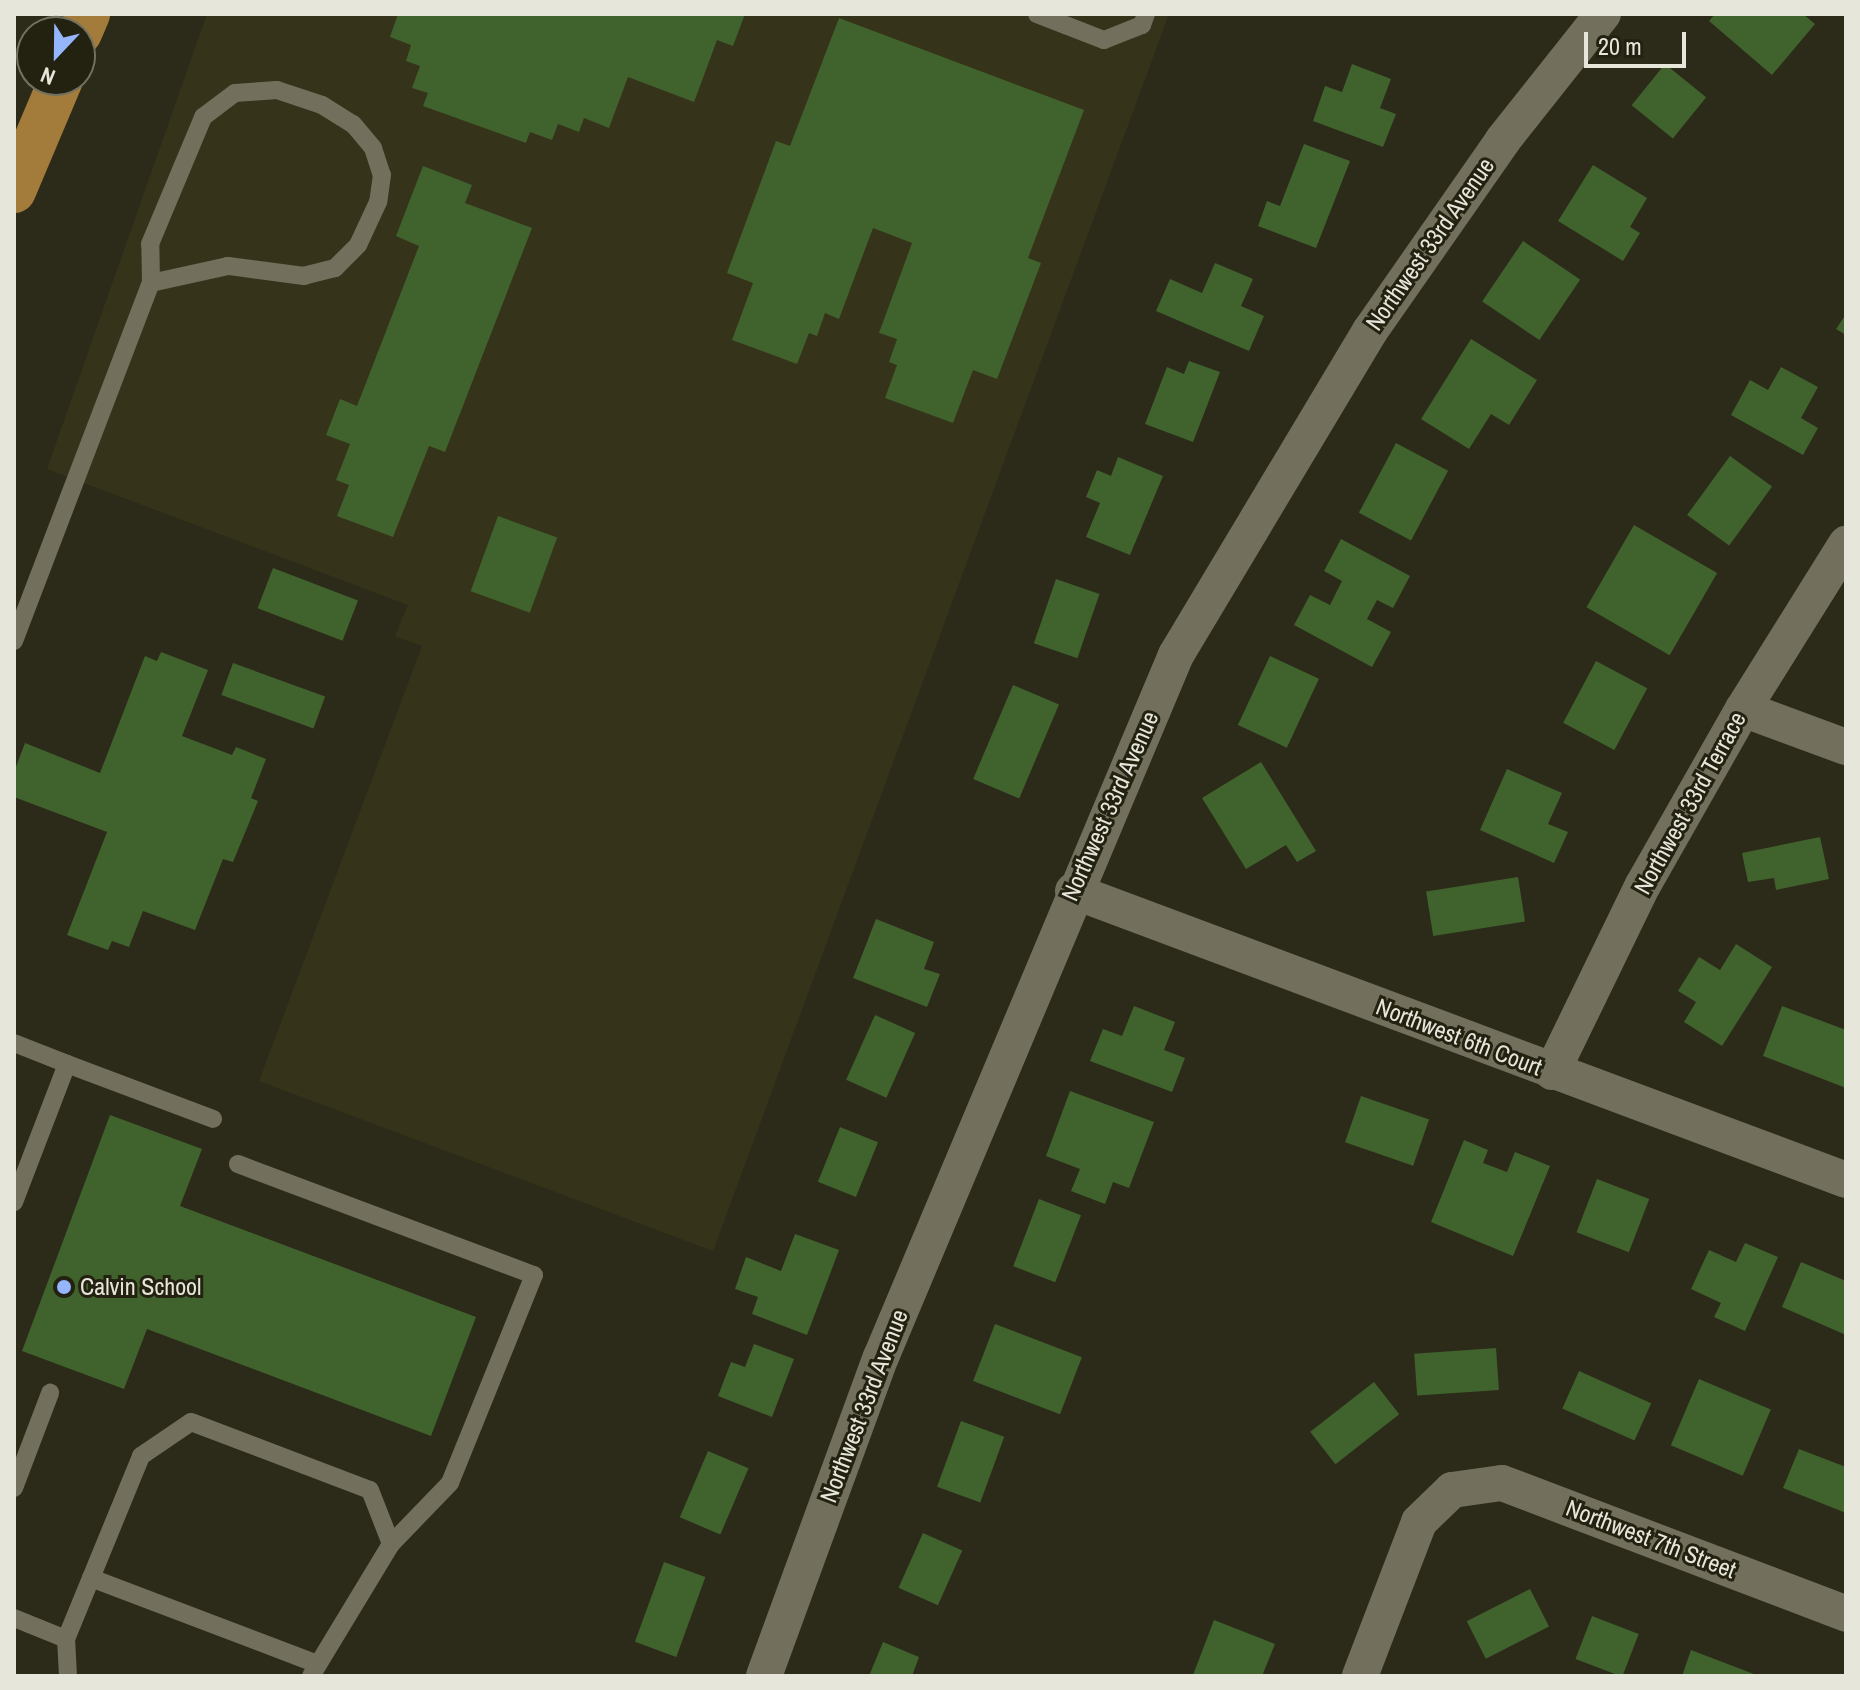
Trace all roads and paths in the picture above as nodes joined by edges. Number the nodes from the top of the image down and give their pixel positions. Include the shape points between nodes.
1 (1037, 14) edge
2 (1146, 14) edge
3 (1603, 14) edge
4 (54, 96) edge
5 (14, 191) edge
6 (151, 283) junction
7 (1846, 544) edge
8 (14, 641) edge
9 (1743, 709) junction
10 (1846, 747) edge
11 (1073, 891) junction
12 (14, 1043) edge
13 (67, 1064) junction
14 (1552, 1072) junction
15 (213, 1119) dead end
16 (238, 1164) dead end
17 (1846, 1180) edge
18 (14, 1202) edge
19 (50, 1393) dead end
20 (14, 1488) edge
21 (391, 1544) junction
22 (91, 1578) junction
23 (1846, 1614) edge
24 (14, 1618) edge
25 (66, 1639) junction
26 (313, 1669) edge
27 (68, 1676) edge
28 (764, 1676) edge
29 (1360, 1676) edge

1 - 2 lane via 1104,40 1142,25
3 - 11 street, Northwest 33rd Avenue via 1503,140 1370,331 1176,655
4 - 5 main road
6 - 6 lane via 228,266 304,276 335,268 358,245 378,202 382,175 373,148 353,124 322,105 277,90 235,93 203,117 150,244
6 - 8 lane
7 - 9 street, Northwest 33rd Terrace
9 - 10 street
9 - 14 street, Northwest 33rd Terrace via 1643,885
11 - 14 street, Northwest 6th Court
11 - 28 street, Northwest 33rd Avenue via 881,1357
12 - 13 lane
13 - 15 lane
13 - 18 lane
14 - 17 street, Northwest 6th Court
16 - 21 lane via 534,1275 450,1483
19 - 20 lane
21 - 22 lane via 370,1490 191,1422 141,1456
21 - 26 lane
22 - 25 lane
22 - 26 lane
23 - 29 street, Northwest 7th Street via 1502,1483 1452,1490 1419,1522
24 - 25 lane
25 - 27 lane

